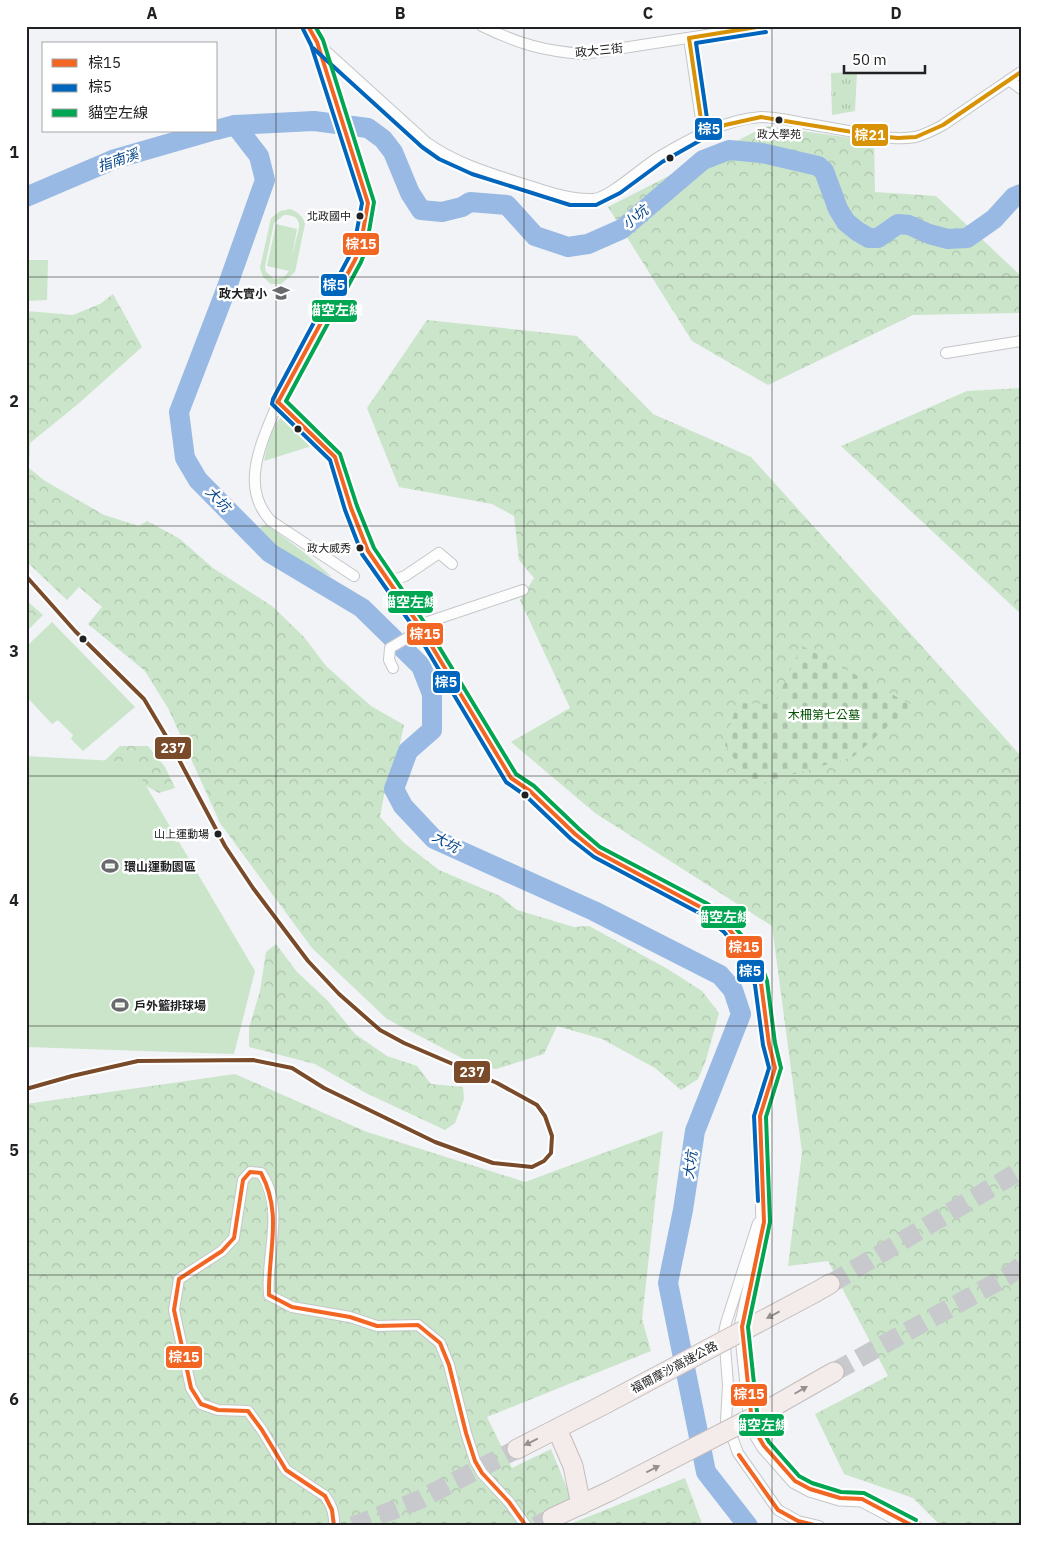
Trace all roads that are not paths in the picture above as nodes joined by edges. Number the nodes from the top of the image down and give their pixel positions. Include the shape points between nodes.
1 (308, 26) edge
2 (482, 26) edge
3 (766, 26) edge
4 (689, 38) junction
5 (317, 42) junction
6 (1021, 72) edge
7 (1009, 80) junction
8 (1021, 89) edge
9 (703, 133) junction
10 (1021, 341) edge
11 (946, 353) dead end
12 (278, 402) junction
13 (452, 564) dead end
14 (354, 576) dead end
15 (389, 582) junction
16 (523, 590) dead end
17 (416, 630) junction
18 (393, 668) dead end
19 (764, 1201) junction
20 (823, 1288) tunnel mouth
21 (834, 1372) tunnel mouth
22 (557, 1429) junction
23 (518, 1449) tunnel mouth
24 (581, 1505) junction
25 (552, 1518) tunnel mouth
26 (334, 1526) edge
27 (526, 1526) edge
28 (819, 1526) edge
29 (913, 1526) edge

1 - 5 street
2 - 4 street, 政大三街 via 526,45 554,52 584,54
3 - 4 street, 政大三街
4 - 9 street
5 - 9 street via 442,154 474,168 571,199 596,199 659,157
5 - 12 street via 368,203 355,260
6 - 7 street
7 - 8 street
7 - 9 street via 937,128 916,137 883,137 761,118
10 - 11 street
12 - 14 street via 259,451 254,489 257,502 271,521
12 - 15 street via 335,457 360,534
13 - 15 street via 439,553 405,576
15 - 17 street
16 - 17 street
17 - 18 street via 390,648 389,660
17 - 19 street via 511,778 530,791 597,852 704,909 728,928 751,956 760,983 775,1068 760,1116
19 - 28 street via 724,1333 728,1385 726,1421 738,1453 778,1510 798,1521
19 - 29 street via 760,1246 742,1327 751,1413 758,1436 795,1481 840,1498 862,1499
20 -> 22 highway, 福爾摩沙高速公路, bridge
24 -> 21 highway, bridge
22 -> 23 highway, 福爾摩沙高速公路
22 - 24 highway via 573,1466
24 - 25 highway
26 - 27 street via 330,1502 289,1473 248,1411 218,1410 201,1404 191,1388 174,1310 179,1279 222,1251 234,1238 243,1180 250,1172 262,1173 270,1184 274,1221 269,1296 292,1306 377,1326 418,1325 440,1343 450,1365 475,1461

